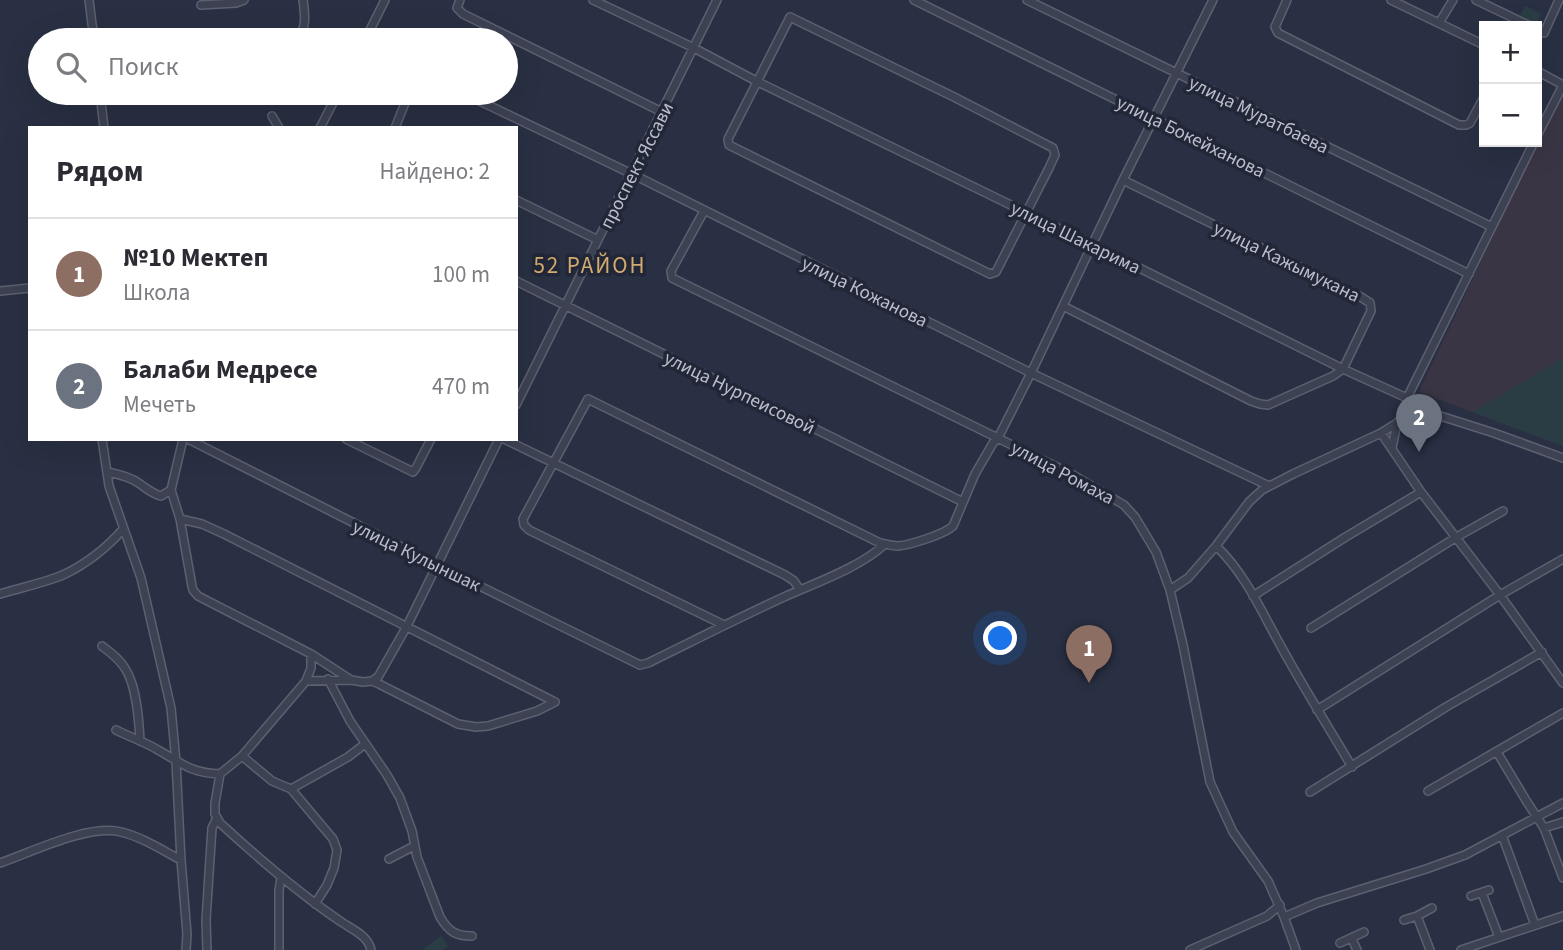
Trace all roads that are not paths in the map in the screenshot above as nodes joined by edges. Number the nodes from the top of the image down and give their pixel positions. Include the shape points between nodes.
1 (89, 0) edge
2 (244, 0) edge
3 (303, 0) edge
4 (385, 0) edge
5 (460, 0) edge
6 (593, 0) edge
7 (717, 0) edge
8 (914, 0) edge
9 (1027, 0) edge
10 (1213, 0) edge
11 (1287, 0) edge
12 (1391, 0) edge
13 (1453, 0) edge
14 (1476, 0) edge
15 (1559, 0) edge
16 (201, 5) dead end
17 (1520, 21) edge
18 (1439, 23) junction
19 (92, 28) edge
20 (305, 28) edge
21 (371, 28) edge
22 (491, 28) edge
23 (1542, 32) edge
24 (518, 41) edge
25 (1479, 43) edge
26 (694, 48) junction
27 (1177, 74) junction
28 (1542, 74) edge
29 (758, 82) junction
30 (1563, 85) edge
31 (101, 105) edge
32 (332, 105) edge
33 (404, 105) edge
34 (488, 105) edge
35 (1479, 107) edge
36 (662, 112) junction
37 (272, 117) dead end
38 (1154, 118) junction
39 (104, 126) edge
40 (278, 126) edge
41 (321, 126) edge
42 (396, 126) edge
43 (1542, 126) edge
44 (1532, 147) edge
45 (632, 174) junction
46 (1124, 180) junction
47 (518, 201) edge
48 (704, 211) junction
49 (1026, 213) junction
50 (1492, 227) junction
51 (598, 240) junction
52 (1093, 245) junction
53 (1469, 274) junction
54 (518, 282) edge
55 (28, 288) edge
56 (0, 291) edge
57 (566, 306) junction
58 (1063, 306) junction
59 (1343, 369) junction
60 (1031, 373) junction
61 (1407, 398) junction
62 (518, 401) edge
63 (1412, 407) junction
64 (1397, 423) junction
65 (1381, 433) junction
66 (998, 438) junction
67 (102, 441) edge
68 (184, 441) edge
69 (189, 441) edge
70 (350, 441) edge
71 (430, 441) edge
72 (500, 441) edge
73 (505, 441) edge
74 (1392, 449) junction
75 (1563, 458) edge
76 (553, 464) junction
77 (107, 472) junction
78 (1269, 486) junction
79 (172, 490) junction
80 (1421, 492) junction
81 (963, 502) junction
82 (1503, 511) dead end
83 (180, 519) junction
84 (123, 529) junction
85 (1455, 538) junction
86 (885, 544) junction
87 (1216, 546) junction
88 (1563, 559) edge
89 (438, 565) junction
90 (800, 590) junction
91 (1170, 590) junction
92 (0, 594) edge
93 (1500, 595) junction
94 (1253, 596) junction
95 (724, 625) junction
96 (407, 626) junction
97 (1311, 628) dead end
98 (103, 646) dead end
99 (1542, 652) junction
100 (311, 654) junction
101 (328, 679) junction
102 (351, 680) junction
103 (306, 681) junction
104 (372, 681) junction
105 (1563, 683) edge
106 (1317, 710) junction
107 (1563, 713) edge
108 (116, 730) dead end
109 (140, 741) junction
110 (365, 744) junction
111 (1497, 752) junction
112 (242, 756) junction
113 (177, 762) junction
114 (1352, 767) junction
115 (220, 774) junction
116 (291, 789) junction
117 (1428, 791) dead end
118 (1310, 792) dead end
119 (1563, 803) edge
120 (1538, 817) junction
121 (217, 818) junction
122 (1563, 822) edge
123 (1544, 828) junction
124 (1502, 835) junction
125 (414, 846) junction
126 (389, 859) dead end
127 (181, 860) junction
128 (0, 863) edge
129 (281, 878) junction
130 (1563, 878) edge
131 (1471, 896) dead end
132 (315, 904) junction
133 (1280, 905) junction
134 (1432, 908) dead end
135 (1284, 916) junction
136 (1417, 916) junction
137 (1563, 916) edge
138 (1404, 920) dead end
139 (1535, 925) junction
140 (1364, 932) dead end
141 (472, 936) dead end
142 (1499, 937) junction
143 (1352, 939) junction
144 (1340, 943) dead end
145 (1475, 948) edge
146 (186, 950) edge
147 (207, 950) edge
148 (279, 950) edge
149 (371, 950) edge
150 (1190, 950) edge
151 (1296, 950) edge
152 (1357, 950) edge
153 (1430, 950) edge
154 (1461, 950) edge

1 - 19 street
2 - 16 street
3 - 20 street
4 - 21 street
5 - 22 street via 457,8 463,14
6 - 26 street, улица Шакарима
7 - 26 street, проспект Яссави
8 - 38 street, улица Бокейханова
9 - 27 street, улица Муратбаева
10 - 27 street
11 - 35 street via 1275,27 1278,33 1459,125 1472,120
12 - 18 street
13 - 18 street
14 - 17 street
15 - 23 street
18 - 25 street
24 - 36 street
26 - 29 street, улица Шакарима
26 - 36 street, проспект Яссави
27 - 38 street
27 - 50 street, улица Муратбаева
28 - 30 street
29 - 49 street, улица Шакарима
29 - 49 street via 729,145 978,268 996,272
29 - 49 street via 790,17 943,91 1053,148 1055,155
30 - 43 street
31 - 39 street
32 - 41 street
33 - 42 street
34 - 45 street, улица Кожанова
36 - 45 street, проспект Яссави
37 - 40 street
38 - 46 street
38 - 53 street, улица Бокейханова
44 - 50 street
45 - 48 street, улица Кожанова
45 - 51 street, проспект Яссави
46 - 52 street
46 - 59 street, улица Кажымукана via 1368,301 1371,310
47 - 51 street
48 - 60 street, улица Кожанова
48 - 66 street, улица Ромаха via 671,271 672,278
49 - 52 street, улица Шакарима
50 - 53 street
51 - 57 street, проспект Яссави
52 - 58 street
52 - 59 street, улица Шакарима
53 - 61 street
54 - 57 street, улица Нурпеисовой
55 - 56 street
57 - 62 street, проспект Яссави
57 - 81 street, улица Нурпеисовой
58 - 59 street via 1260,404
58 - 60 street
59 - 61 street, улица Шакарима
60 - 66 street
60 - 78 street, улица Кожанова
61 - 63 street
63 - 64 street
63 - 75 street
64 - 65 street
64 - 74 street
65 - 74 street
65 - 78 street
66 - 81 street
66 - 91 street, улица Ромаха via 1124,505 1152,545
67 - 77 street
68 - 79 street
69 - 89 street, улица Кулыншак
70 - 71 street via 413,472
72 - 89 street
73 - 76 street
74 - 80 street
76 - 86 street via 588,399
76 - 90 street via 785,575
76 - 95 street via 522,521 526,528
77 - 79 street via 127,477 161,496
77 - 84 street
78 - 87 street via 1249,502
79 - 83 street
80 - 85 street
80 - 94 street
81 - 86 street via 948,531 898,546
82 - 85 street
83 - 96 street via 202,524
83 - 100 street via 192,586 198,596
84 - 92 street via 64,575
84 - 113 street via 141,578 167,690
85 - 93 street
85 - 97 street
86 - 90 street
87 - 91 street via 1188,578
87 - 94 street
88 - 93 street
89 - 95 street, улица Кулыншак via 644,665
89 - 96 street
90 - 95 street
91 - 133 street, улица Ромаха via 1210,782 1233,832
93 - 99 street
93 - 106 street
94 - 106 street
96 - 104 street
96 - 104 street via 555,702 488,726 467,726
98 - 109 street via 127,670 132,682
99 - 105 street
99 - 114 street
100 - 102 street
100 - 103 street
101 - 102 street
101 - 103 street
101 - 110 street
102 - 104 street
103 - 112 street
106 - 114 street
107 - 111 street
108 - 109 street
109 - 113 street
110 - 116 street
110 - 125 street via 400,799
111 - 117 street
111 - 120 street
112 - 115 street
112 - 116 street via 272,781
113 - 115 street via 201,773
113 - 127 street
114 - 118 street
115 - 121 street
116 - 132 street via 337,850 334,868
119 - 120 street
120 - 123 street
120 - 124 street
121 - 129 street
121 - 147 street via 212,828
122 - 123 street
123 - 130 street
124 - 135 street via 1445,863
124 - 139 street
125 - 126 street
125 - 141 street via 445,925 456,934
127 - 128 street via 133,835 107,830 72,837
127 - 146 street
129 - 132 street
129 - 148 street
131 - 142 street via 1486,891
132 - 149 street via 366,938
133 - 135 street, улица Ромаха
133 - 150 street via 1267,916
134 - 136 street
135 - 151 street, улица Ромаха
136 - 138 street
136 - 153 street
137 - 139 street
139 - 142 street
140 - 143 street
142 - 145 street
143 - 144 street
143 - 152 street
145 - 154 street

